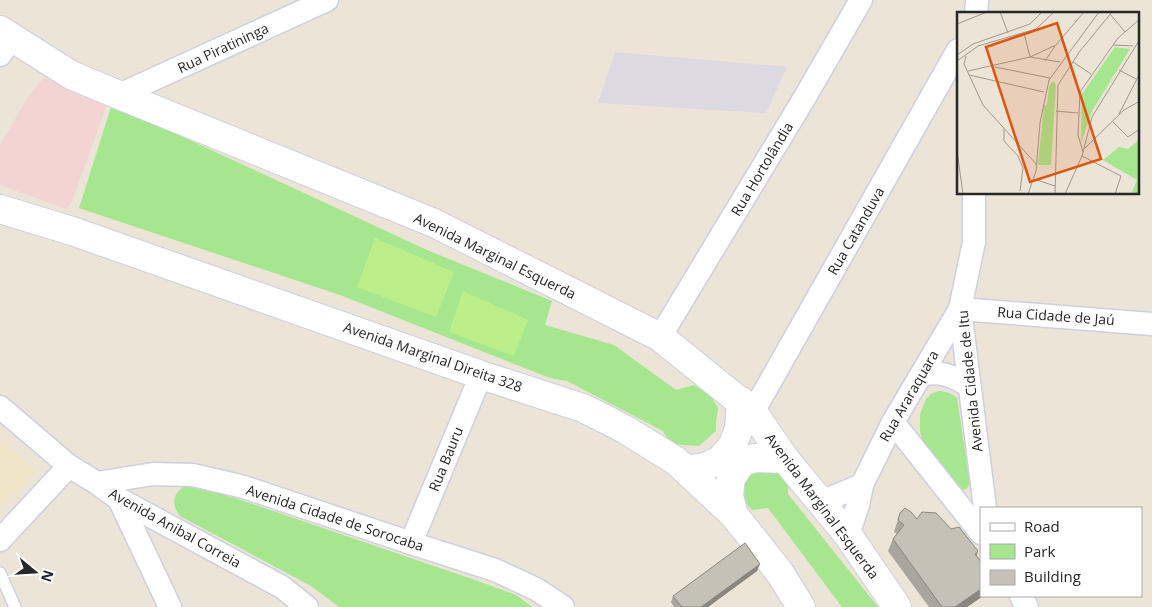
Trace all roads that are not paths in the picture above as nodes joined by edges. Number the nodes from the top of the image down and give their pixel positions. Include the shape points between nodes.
1 (327, 0) edge
2 (861, 0) edge
3 (4, 41) edge
4 (957, 52) edge
5 (119, 95) junction
6 (974, 195) edge
7 (0, 209) edge
8 (960, 309) junction
9 (1152, 324) edge
10 (660, 337) junction
11 (481, 374) junction
12 (921, 374) junction
13 (969, 386) junction
14 (0, 407) edge
15 (747, 407) junction
16 (893, 422) junction
17 (785, 459) junction
18 (69, 466) junction
19 (685, 469) junction
20 (97, 483) junction
21 (862, 485) junction
22 (119, 499) junction
23 (821, 502) junction
24 (985, 507) edge
25 (734, 515) junction
26 (980, 531) edge
27 (848, 536) junction
28 (0, 540) edge
29 (411, 543) junction
30 (0, 573) edge
31 (15, 607) edge
32 (170, 607) edge
33 (307, 607) edge
34 (563, 607) edge
35 (801, 607) edge
36 (897, 607) edge

1 - 5 street, Rua Piratininga
2 - 10 street, Rua Hortolândia
3 - 5 main road, Avenida Marginal Esquerda
4 - 15 street, Rua Catanduva
5 - 10 main road, Avenida Marginal Esquerda via 434,224
6 - 8 street, Avenida Cidade de Itu via 974,242
7 - 11 main road, Avenida Marginal Direita 328 via 72,231
8 - 9 street, Rua Cidade de Jaú
8 - 12 street, Rua Araraquara
8 - 13 street, Avenida Cidade de Itu
10 - 15 main road, Avenida Marginal Esquerda
11 - 19 main road, Avenida Marginal Direita 328 via 583,408 626,430
11 - 29 street, Rua Bauru
12 - 13 street via 943,374
12 - 16 street, Rua Araraquara
13 - 24 street, Avenida Cidade de Itu
14 - 18 street, Avenida Anibal Correia
15 - 17 main road, Avenida Marginal Esquerda
15 - 19 main road via 732,446 720,460 702,468
16 - 21 street, Rua Araraquara
16 - 26 street
17 - 23 main road, Avenida Marginal Esquerda
17 - 25 main road via 755,458 742,462 731,478
18 - 20 street, Avenida Anibal Correia
18 - 28 street
19 - 25 main road, Avenida Marginal Direita 328
20 - 22 street, Avenida Anibal Correia
20 - 29 street, Avenida Cidade de Sorocaba via 153,474 193,475 244,487
21 - 23 street
21 - 27 street, Rua Araraquara
22 - 32 street
22 - 33 street, Avenida Anibal Correia via 282,587
23 - 27 main road, Avenida Marginal Esquerda
25 - 35 main road, Avenida Marginal Direita 328 via 780,573
27 - 36 main road, Avenida Marginal Esquerda
29 - 34 street, Avenida Cidade de Sorocaba via 495,570 536,589
30 - 31 lane

